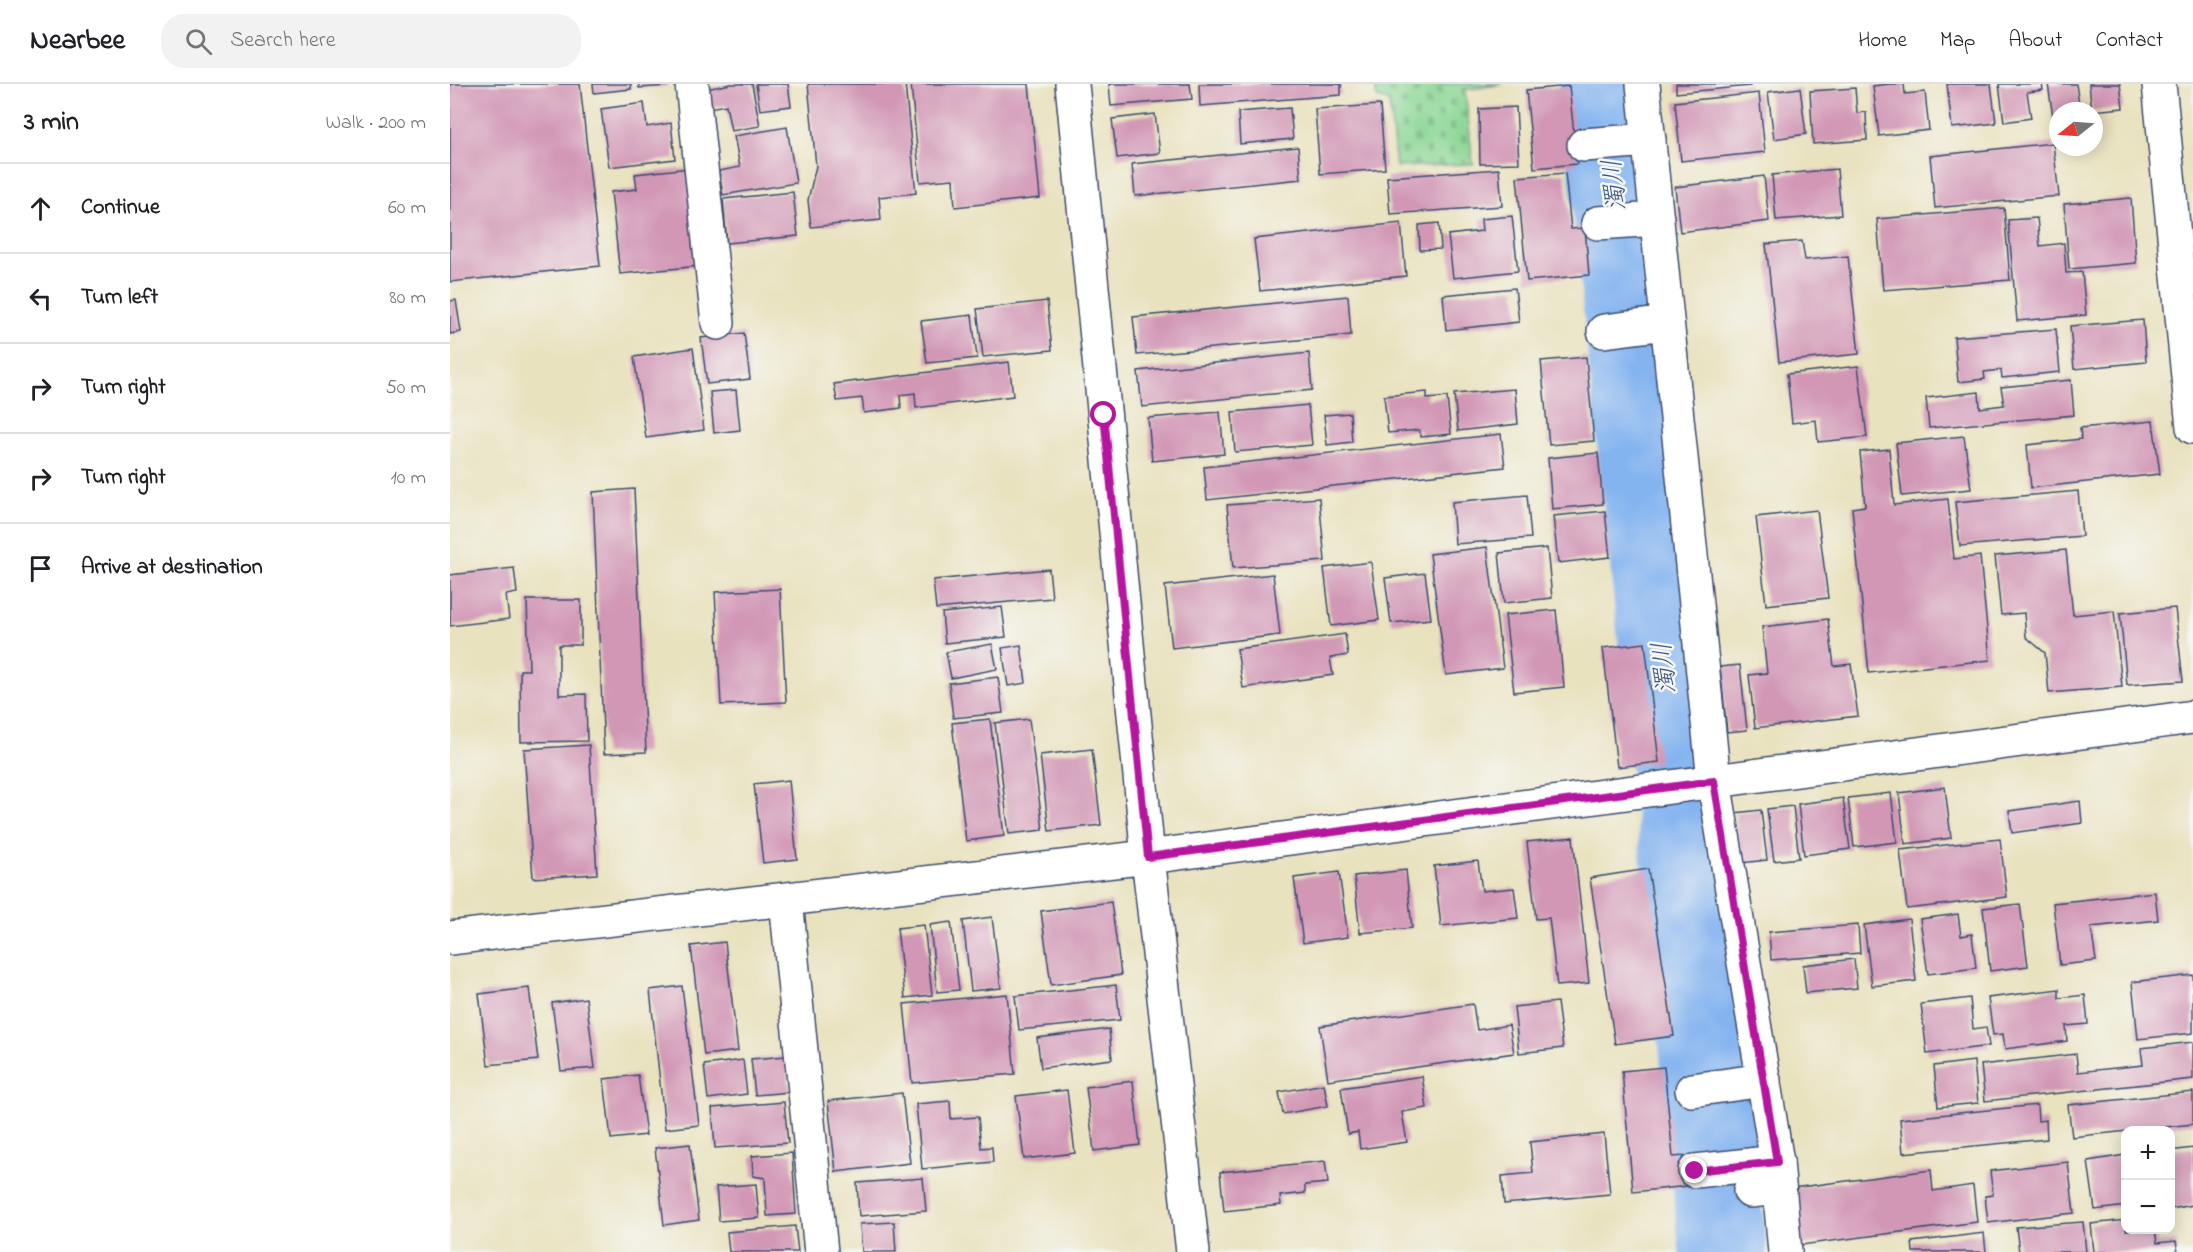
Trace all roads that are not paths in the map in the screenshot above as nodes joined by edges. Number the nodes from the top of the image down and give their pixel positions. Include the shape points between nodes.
1 (692, 84) edge
2 (1072, 84) edge
3 (1643, 84) edge
4 (2159, 84) edge
5 (1640, 140) junction
6 (1584, 145) dead end
7 (1648, 219) junction
8 (1598, 223) dead end
9 (718, 323) dead end
10 (1660, 324) junction
11 (1604, 331) dead end
12 (2193, 427) edge
13 (2193, 717) edge
14 (1714, 781) junction
15 (1148, 857) junction
16 (786, 900) junction
17 (450, 938) edge
18 (1751, 1082) junction
19 (1692, 1090) dead end
20 (1695, 1171) dead end
21 (1763, 1177) junction
22 (821, 1252) edge
23 (1193, 1252) edge
24 (1785, 1252) edge

1 - 9 street
2 - 15 street
3 - 5 street
4 - 12 street
5 - 6 street
5 - 7 street
7 - 8 street
7 - 10 street
10 - 11 street
10 - 14 street via 1681,529
13 - 14 street
14 - 15 street
14 - 18 street
15 - 16 street
15 - 23 street
16 - 17 street
16 - 22 street
18 - 19 street
18 - 21 street
20 - 21 street
21 - 24 street

